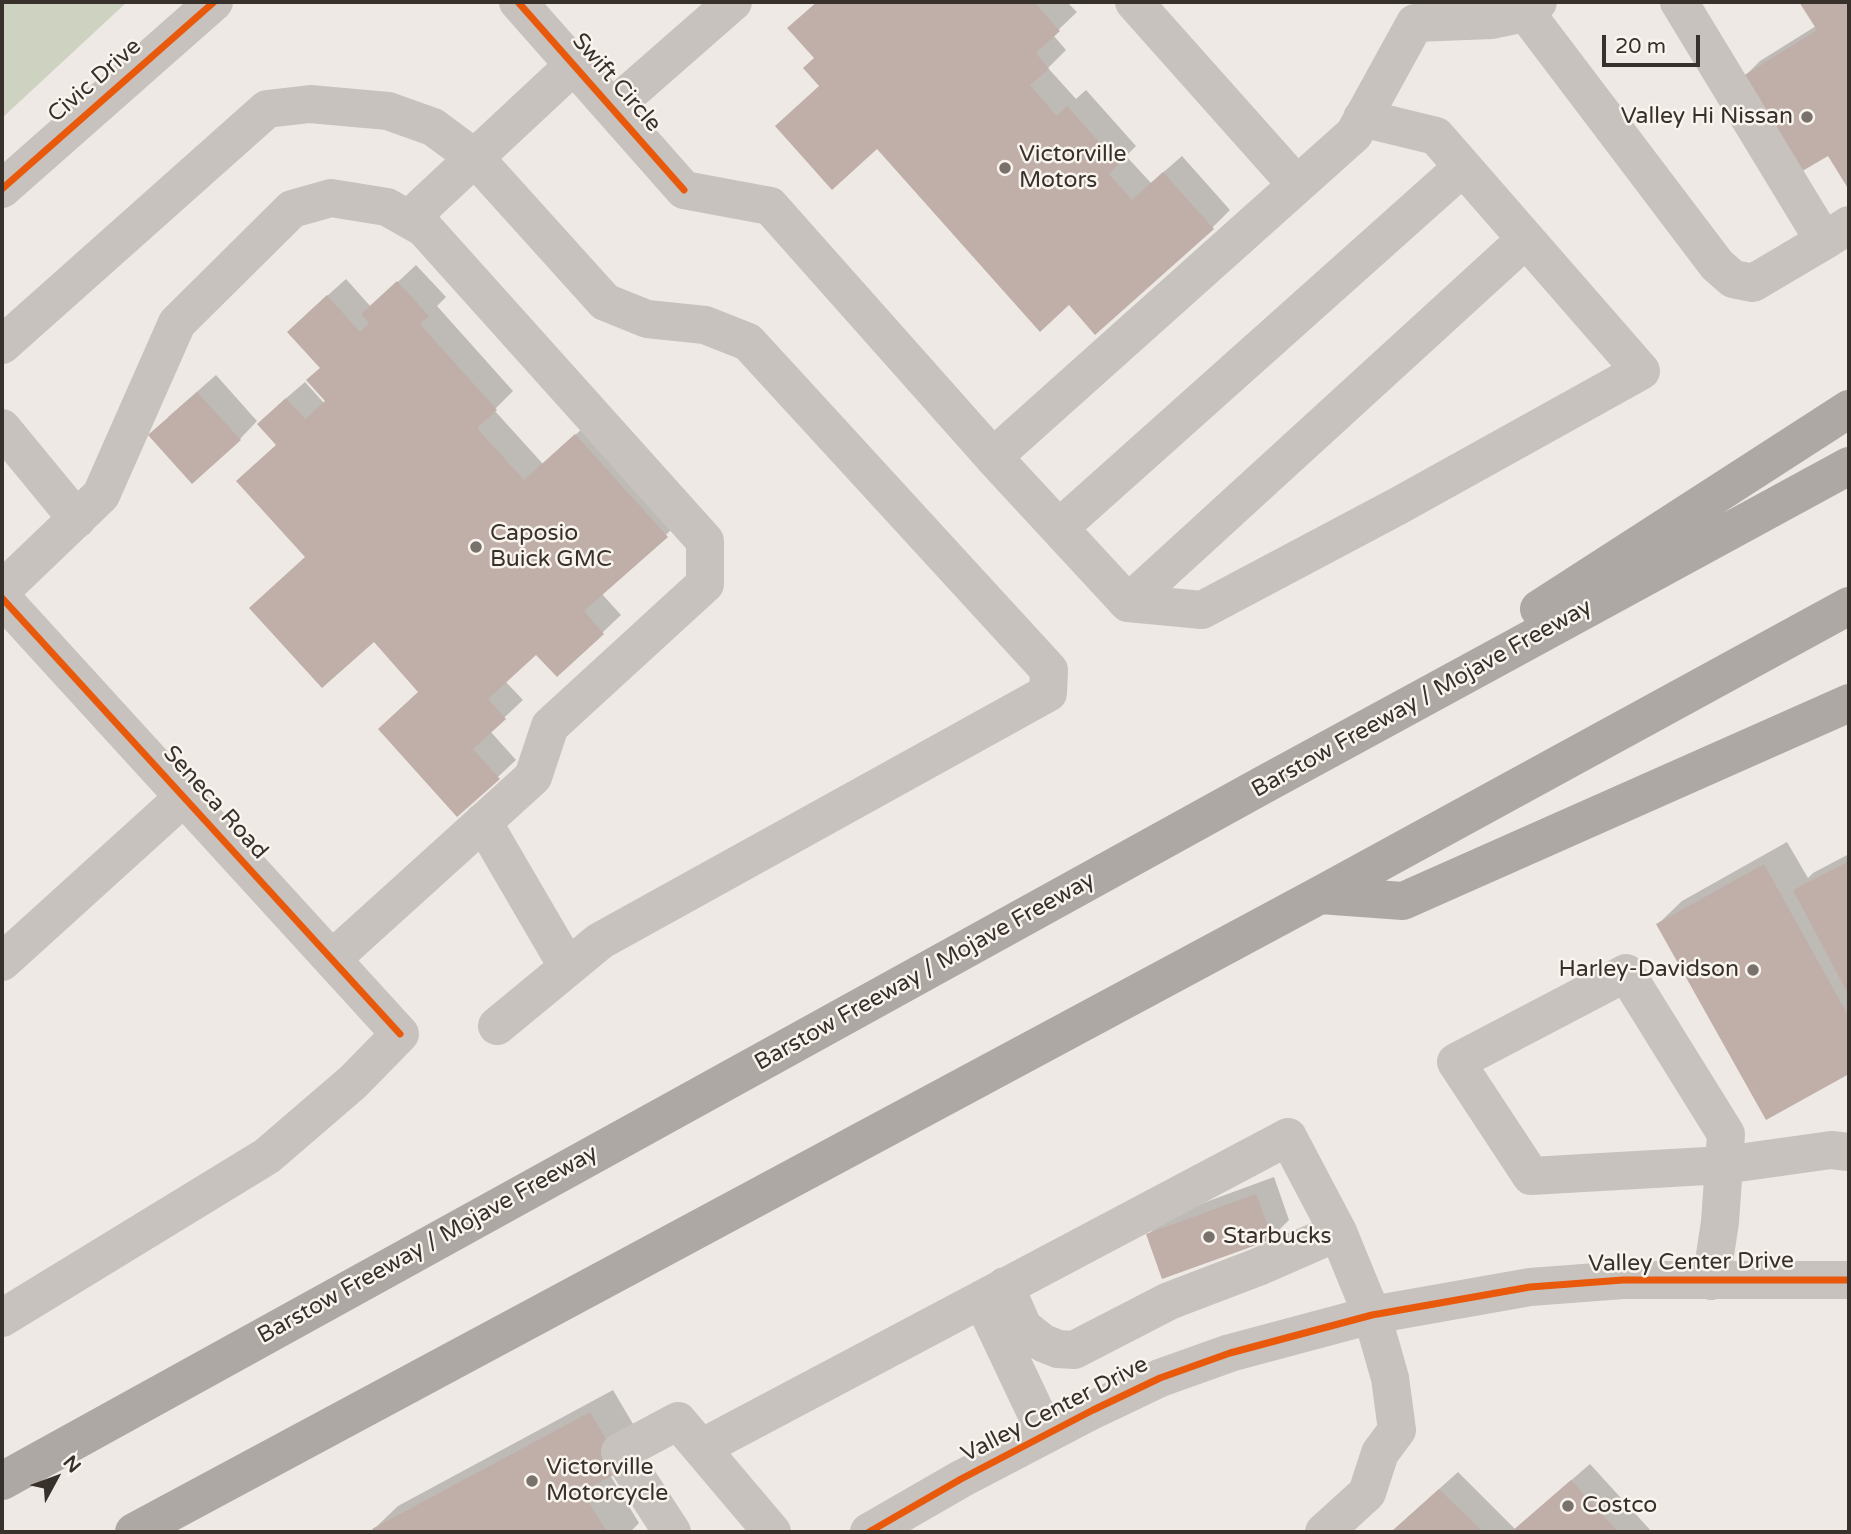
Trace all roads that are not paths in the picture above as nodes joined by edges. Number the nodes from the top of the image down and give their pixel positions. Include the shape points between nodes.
1 (214, 2) edge
2 (518, 2) edge
3 (730, 2) edge
4 (1135, 2) edge
5 (1679, 2) edge
6 (1532, 8) edge
7 (1405, 12) edge
8 (574, 65) junction
9 (612, 108) junction
10 (1362, 118) junction
11 (475, 158) junction
12 (1463, 167) junction
13 (1297, 185) junction
14 (2, 189) edge
15 (409, 219) junction
16 (1836, 233) edge
17 (1527, 239) junction
18 (2, 345) edge
19 (1849, 409) edge
20 (2, 428) edge
21 (993, 457) junction
22 (1849, 466) edge
23 (77, 519) junction
24 (1059, 528) junction
25 (2, 590) edge
26 (2, 598) edge
27 (1129, 603) junction
28 (1849, 606) edge
29 (1849, 703) edge
30 (1263, 785) junction
31 (184, 797) junction
32 (483, 822) junction
33 (1320, 895) junction
34 (332, 960) junction
35 (2, 962) edge
36 (567, 966) junction
37 (498, 1026) dead end
38 (1849, 1152) edge
39 (1724, 1165) junction
40 (1338, 1232) junction
41 (1849, 1280) edge
42 (1711, 1281) junction
43 (993, 1292) junction
44 (1372, 1315) junction
45 (2, 1318) edge
46 (1046, 1434) junction
47 (701, 1448) junction
48 (2, 1480) edge
49 (134, 1532) edge
50 (672, 1532) edge
51 (772, 1532) edge
52 (869, 1532) edge
53 (1324, 1532) edge

1 - 14 street, Civic Drive
2 - 8 street, Swift Circle
3 - 9 street
4 - 13 street
5 - 16 street
6 - 7 street via 1492,20
6 - 16 street via 1717,265 1733,279 1753,283
7 - 10 street
8 - 9 street, Swift Circle
8 - 11 street
9 - 21 street, Swift Circle via 684,190 770,206
10 - 12 street via 1436,136
10 - 13 street via 1354,134
11 - 15 street
11 - 18 street via 433,127 388,111 310,104 267,109
11 - 36 street via 606,302 647,320 705,325 748,342 1049,670 1048,693 600,941
12 - 17 street
12 - 24 street
13 - 21 street
15 - 23 street via 387,207 331,198 292,209 177,324 101,495
15 - 32 street via 424,228 705,541 705,584 550,726 533,777
17 - 27 street
17 - 27 street via 1642,371 1202,610
19 - 30 highway
20 - 23 street
21 - 24 street
22 - 30 highway, Barstow Freeway / Mojave Freeway
23 - 25 street
24 - 27 street
26 - 31 street, Seneca Road
28 - 33 highway
29 - 33 highway via 1403,901
30 - 48 highway, Barstow Freeway / Mojave Freeway
31 - 34 street, Seneca Road
31 - 35 street
32 - 34 street
32 - 36 street
33 - 49 highway
34 - 45 street, Seneca Road via 400,1034 353,1082 267,1156
36 - 37 street
38 - 39 street via 1831,1150
39 - 39 street via 1726,1135 1626,973 1456,1062 1531,1175
39 - 42 street
40 - 43 street via 1168,1301 1074,1350 1043,1343
40 - 43 street via 1288,1137
40 - 44 street
41 - 42 street, Valley Center Drive
42 - 44 street, Valley Center Drive via 1623,1280 1530,1287
43 - 46 street
43 - 47 street
44 - 46 street, Valley Center Drive via 1230,1353 1160,1378
44 - 53 street via 1390,1378 1397,1430 1380,1453 1367,1493
46 - 52 street, Valley Center Drive
47 - 50 street via 678,1421 620,1452
47 - 51 street

